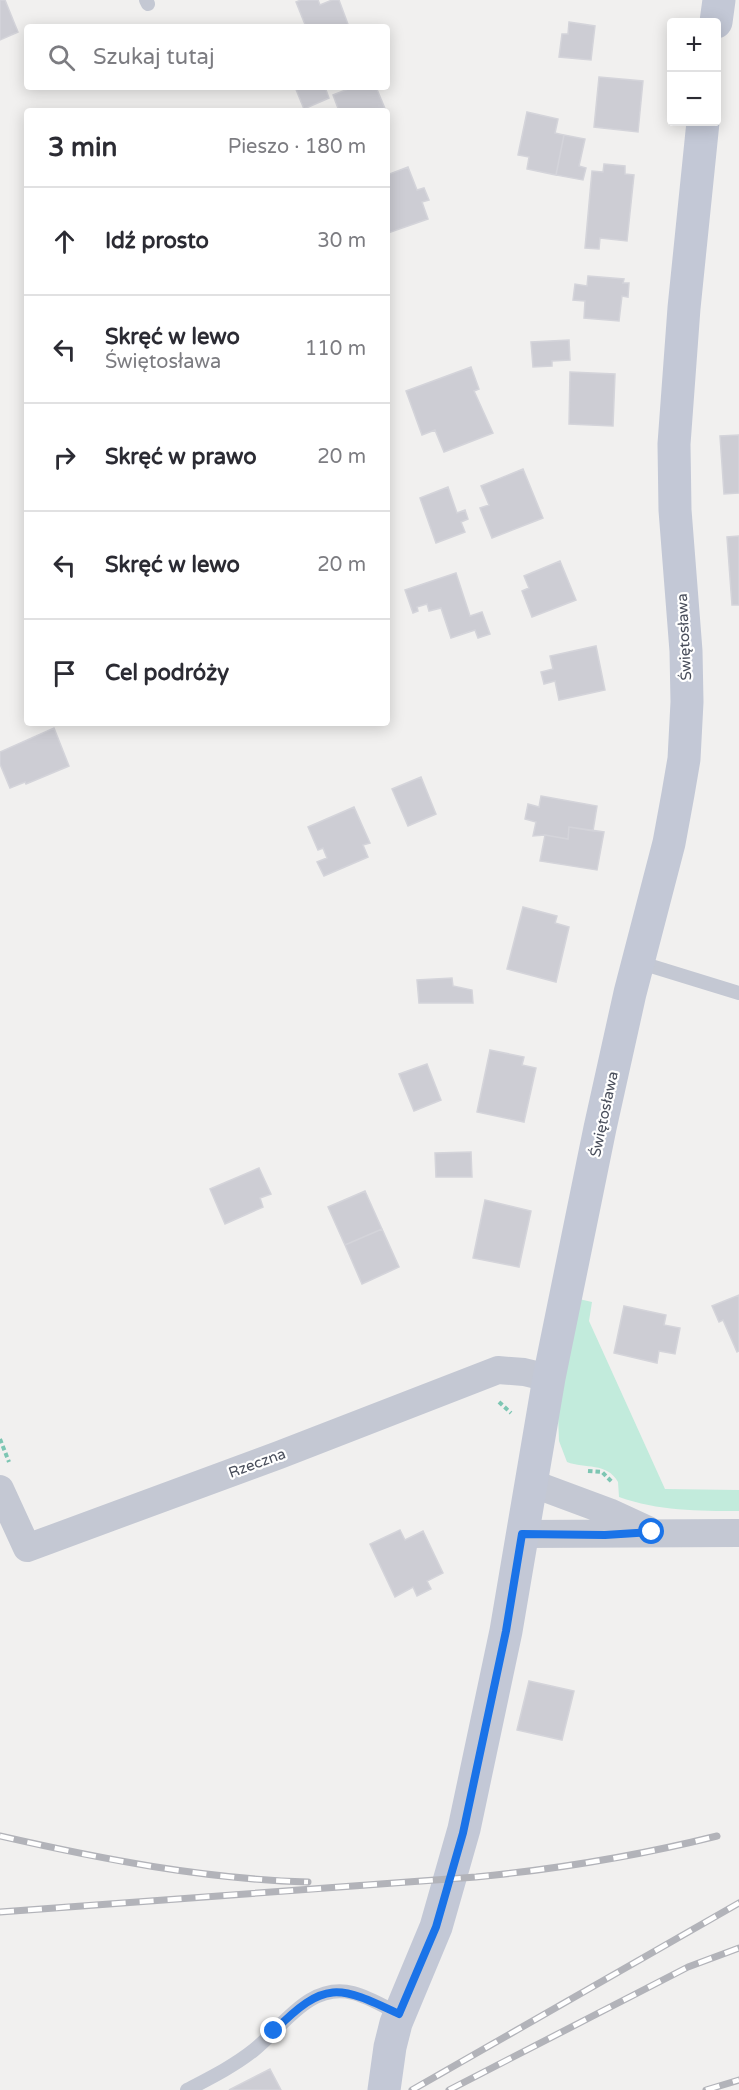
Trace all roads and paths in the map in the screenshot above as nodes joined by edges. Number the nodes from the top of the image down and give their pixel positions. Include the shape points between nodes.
1 (719, 0) edge
2 (717, 18) edge
3 (704, 126) edge
4 (638, 962) junction
5 (739, 993) edge
6 (549, 1378) junction
7 (531, 1483) junction
8 (0, 1489) edge
9 (652, 1532) junction
10 (739, 1533) edge
11 (522, 1534) junction
12 (399, 2014) junction
13 (187, 2090) edge
14 (384, 2090) edge

1 - 2 street
3 - 4 street, Świętosława via 674,444 686,651 686,735 669,843
4 - 5 lane
4 - 6 street, Świętosława
6 - 7 street, Świętosława
6 - 8 street, Rzeczna via 498,1370 27,1548
7 - 9 street
7 - 11 street, Świętosława
9 - 10 street
9 - 11 street
11 - 12 street, Świętosława via 506,1631 463,1833 436,1927
12 - 13 lane via 354,1994 332,1992 317,1997 291,2014 256,2049
12 - 14 street, Świętosława

